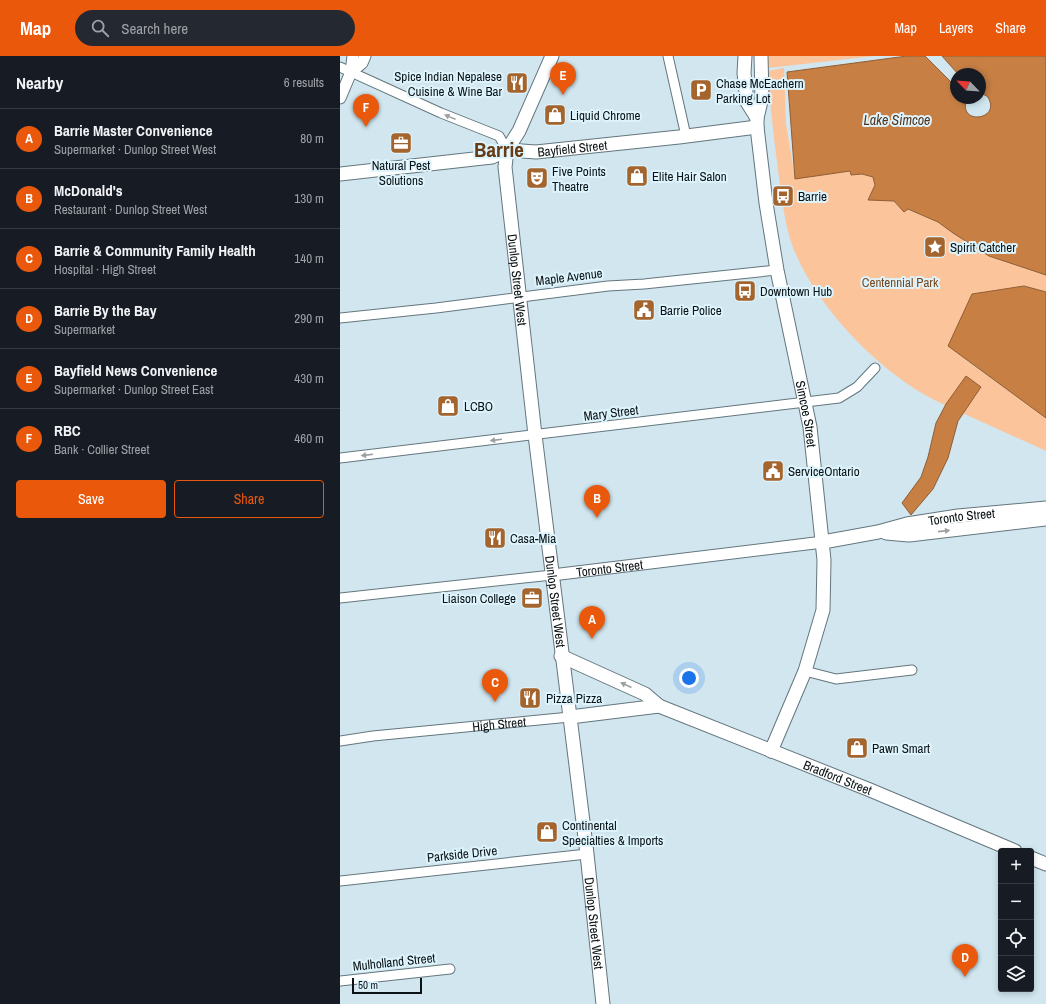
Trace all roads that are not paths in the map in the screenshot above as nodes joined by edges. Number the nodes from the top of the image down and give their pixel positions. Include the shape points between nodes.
1 (353, 56) edge
2 (365, 56) edge
3 (552, 56) edge
4 (668, 56) edge
5 (744, 56) edge
6 (760, 56) edge
7 (340, 67) edge
8 (351, 72) junction
9 (340, 98) edge
10 (757, 123) junction
11 (686, 136) junction
12 (507, 150) junction
13 (340, 174) edge
14 (777, 270) junction
15 (520, 296) junction
16 (340, 318) edge
17 (875, 368) dead end
18 (805, 402) junction
19 (535, 435) junction
20 (340, 458) edge
21 (1046, 508) edge
22 (1046, 519) edge
23 (878, 532) junction
24 (823, 542) junction
25 (552, 575) junction
26 (340, 598) edge
27 (561, 656) junction
28 (912, 670) dead end
29 (805, 671) junction
30 (659, 706) junction
31 (570, 717) junction
32 (340, 741) edge
33 (771, 751) junction
34 (1008, 848) edge
35 (587, 854) junction
36 (1034, 859) edge
37 (1046, 864) edge
38 (340, 880) edge
39 (450, 969) dead end
40 (340, 980) edge
41 (603, 1004) edge

1 - 8 street
2 - 8 street via 362,63
3 - 12 main road via 519,131
4 - 11 street
5 - 10 main road, Simcoe Street via 747,102
6 - 10 main road, Simcoe Street via 762,97
7 - 8 street
8 - 9 street
12 -> 8 street via 499,136
10 - 11 main road, Bayfield Street
10 - 14 main road, Simcoe Street
11 - 12 main road, Bayfield Street via 536,152
12 - 13 main road, Bayfield Street via 492,157
12 - 15 main road, Dunlop Street West via 505,167
14 - 15 street, Maple Avenue
14 - 18 main road, Simcoe Street
15 - 16 street, Maple Avenue
15 - 19 main road, Dunlop Street West
17 - 18 street, Mary Street via 857,387 838,398
18 - 19 street, Mary Street
18 - 24 main road, Simcoe Street
19 -> 20 street, Mary Street
19 - 25 main road, Dunlop Street West
21 - 23 main road, Toronto Street via 951,517
23 -> 22 main road, Toronto Street via 909,535
23 - 24 main road, Toronto Street
24 - 25 street, Toronto Street
24 - 29 main road, Simcoe Street via 823,610
25 - 26 street, Toronto Street
25 - 27 main road, Dunlop Street West
30 -> 27 main road via 645,694
27 - 31 main road, Dunlop Street West
28 - 29 street via 836,679
29 - 33 main road, Simcoe Street
30 - 31 main road, High Street
30 - 33 main road, Bradford Street
31 - 32 street, High Street
31 - 35 main road, Dunlop Street West
33 - 34 main road, Bradford Street
35 - 38 street, Parkside Drive
35 - 41 main road, Dunlop Street West
36 - 37 main road
39 - 40 street, Mulholland Street

